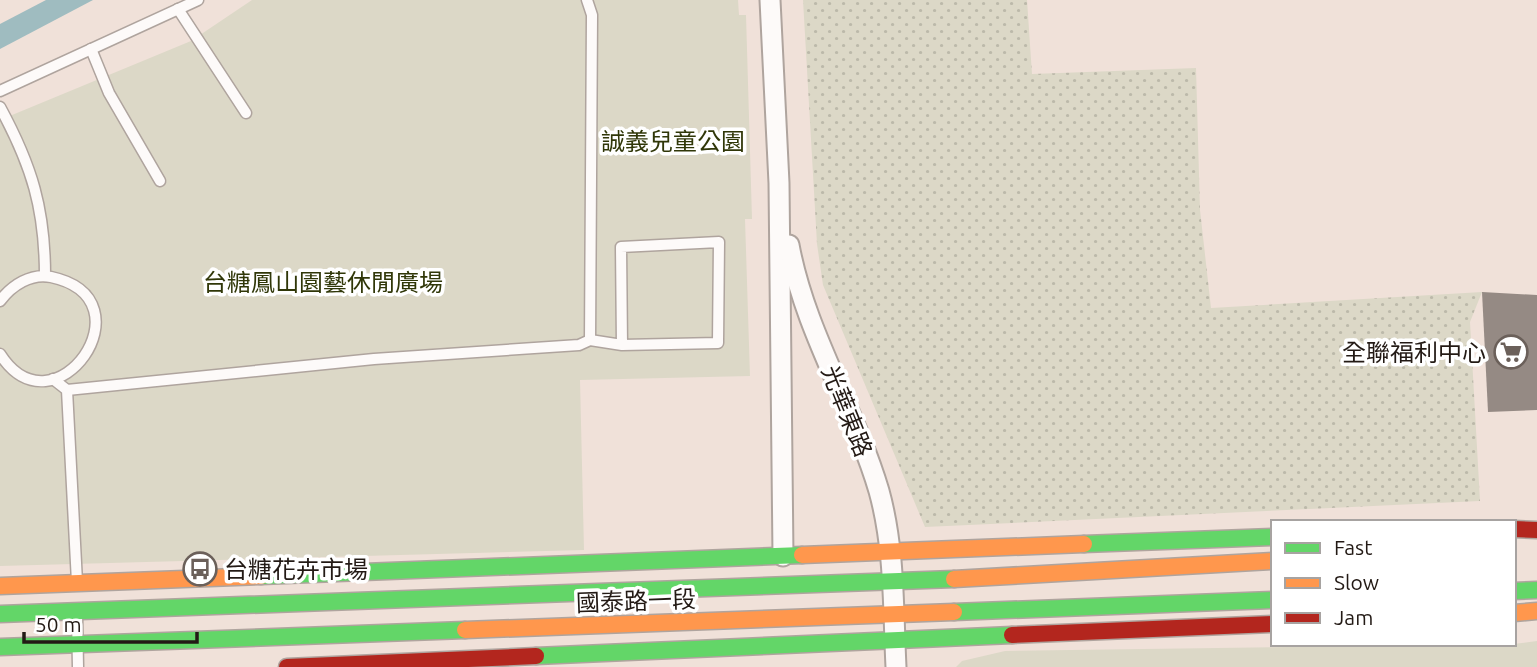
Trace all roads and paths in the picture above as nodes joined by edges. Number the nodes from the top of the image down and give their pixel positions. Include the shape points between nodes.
1 (198, 0) edge
2 (587, 0) edge
3 (770, 0) edge
4 (178, 9) junction
5 (91, 49) junction
6 (0, 91) edge
7 (0, 107) edge
8 (246, 113) dead end
9 (160, 181) dead end
10 (779, 183) junction
11 (45, 276) junction
12 (0, 301) edge
13 (590, 341) junction
14 (622, 345) junction
15 (0, 354) edge
16 (53, 379) junction
17 (67, 390) junction
18 (1516, 529) edge
19 (1537, 530) edge
20 (1271, 537) edge
21 (1045, 545) junction
22 (891, 552) junction
23 (783, 556) junction
24 (1271, 561) edge
25 (1047, 573) junction
26 (77, 583) junction
27 (893, 583) junction
28 (0, 586) edge
29 (1537, 590) edge
30 (1516, 591) edge
31 (1271, 600) edge
32 (77, 610) junction
33 (1537, 611) edge
34 (1516, 612) edge
35 (0, 614) edge
36 (894, 614) junction
37 (1271, 624) edge
38 (895, 643) junction
39 (78, 645) junction
40 (0, 648) edge
41 (694, 658) edge
42 (78, 667) edge
43 (287, 667) edge
44 (896, 667) edge

1 - 4 lane
2 - 13 lane via 592,15
3 - 10 street, 光華東路
4 - 5 lane
4 - 8 lane
5 - 6 lane
5 - 9 lane via 109,93
7 - 11 lane via 25,153 45,232
10 - 22 street, 光華東路 via 797,285 878,489
10 - 23 street, 光華東路
11 - 12 lane via 13,287
11 - 16 lane via 76,288 94,316 91,349 75,368
13 - 14 lane
13 - 17 lane
14 - 14 lane via 718,343 719,242 621,247
15 - 16 lane via 19,373
16 - 17 lane
17 - 26 lane
18 - 19 street
20 - 21 street, 國泰路一段
21 - 22 street, 國泰路一段
21 - 25 street
22 - 23 street, 國泰路一段
22 - 27 street, 光華東路
23 - 26 street, 國泰路一段
24 - 25 street, 國泰路一段
25 - 27 street, 國泰路一段
26 - 28 street, 國泰路一段
26 - 32 lane
27 - 32 street, 國泰路一段
27 - 36 street, 光華東路
29 - 30 street
31 - 36 street, 國泰路一段
32 - 35 street, 國泰路一段
32 - 39 lane
33 - 34 street
36 - 38 street, 光華東路
36 - 39 street, 國泰路一段
37 - 38 street, 國泰路一段
38 - 41 street, 國泰路一段
38 - 44 street, 光華東路
39 - 40 street, 國泰路一段
39 - 42 lane
41 - 43 street, 國泰路一段

